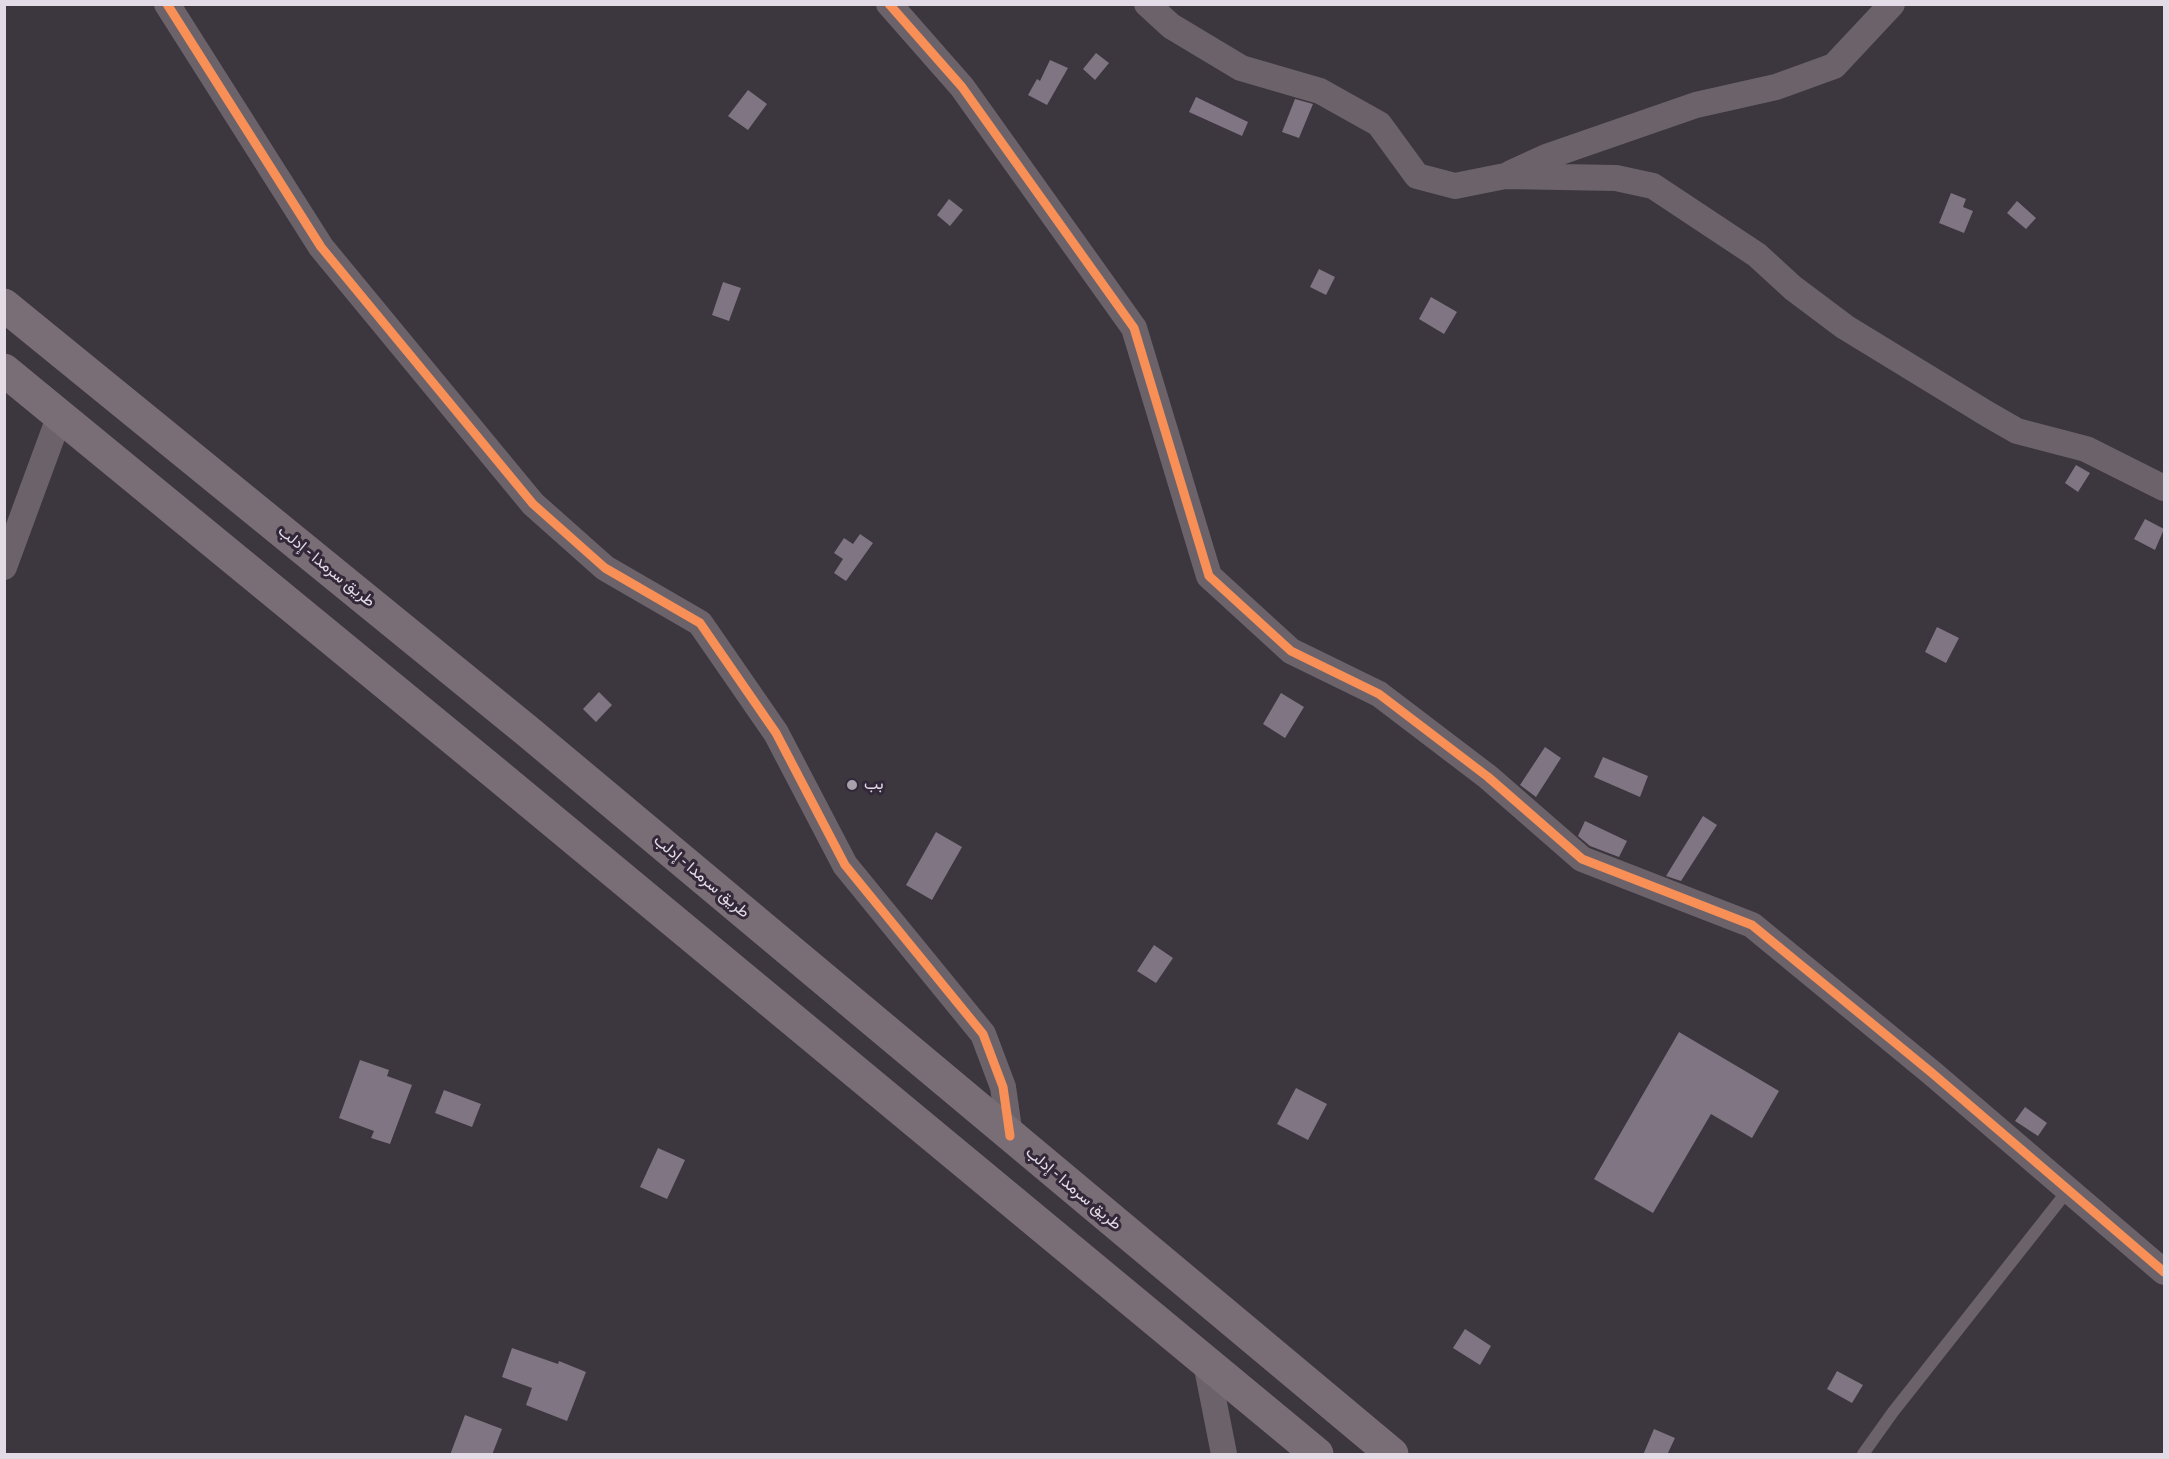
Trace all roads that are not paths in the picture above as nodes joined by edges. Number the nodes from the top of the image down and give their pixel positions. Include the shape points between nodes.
1 (167, 4) edge
2 (889, 4) edge
3 (1147, 4) edge
4 (1892, 4) edge
5 (1505, 176) junction
6 (4, 305) edge
7 (4, 370) edge
8 (60, 415) junction
9 (2164, 488) edge
10 (4, 567) edge
11 (526, 730) junction
12 (495, 773) junction
13 (1010, 1136) junction
14 (2068, 1189) junction
15 (2164, 1272) edge
16 (1206, 1363) junction
17 (1224, 1455) edge
18 (1317, 1455) edge
19 (1392, 1455) edge
20 (1863, 1455) edge

1 - 13 street via 321,247 532,504 605,568 700,623 776,733 845,866 983,1034 1003,1087
2 - 14 street via 962,87 1134,328 1209,576 1291,651 1379,694 1488,777 1582,859 1752,926
3 - 5 street via 1171,27 1241,68 1320,91 1379,124 1417,176 1455,186
4 - 5 street via 1834,66 1776,87 1696,105 1546,157
5 - 9 street via 1616,177 1653,186 1757,255 1845,327 1989,415 2017,431 2085,449
6 - 11 highway, طريق سرمدا - إدلب
7 - 8 highway
8 - 10 street
8 - 12 highway
11 - 12 highway
11 - 13 highway, طريق سرمدا - إدلب
12 - 16 highway
13 - 19 highway, طريق سرمدا - إدلب
14 - 15 street
14 - 20 lane
16 - 17 street
16 - 18 highway

